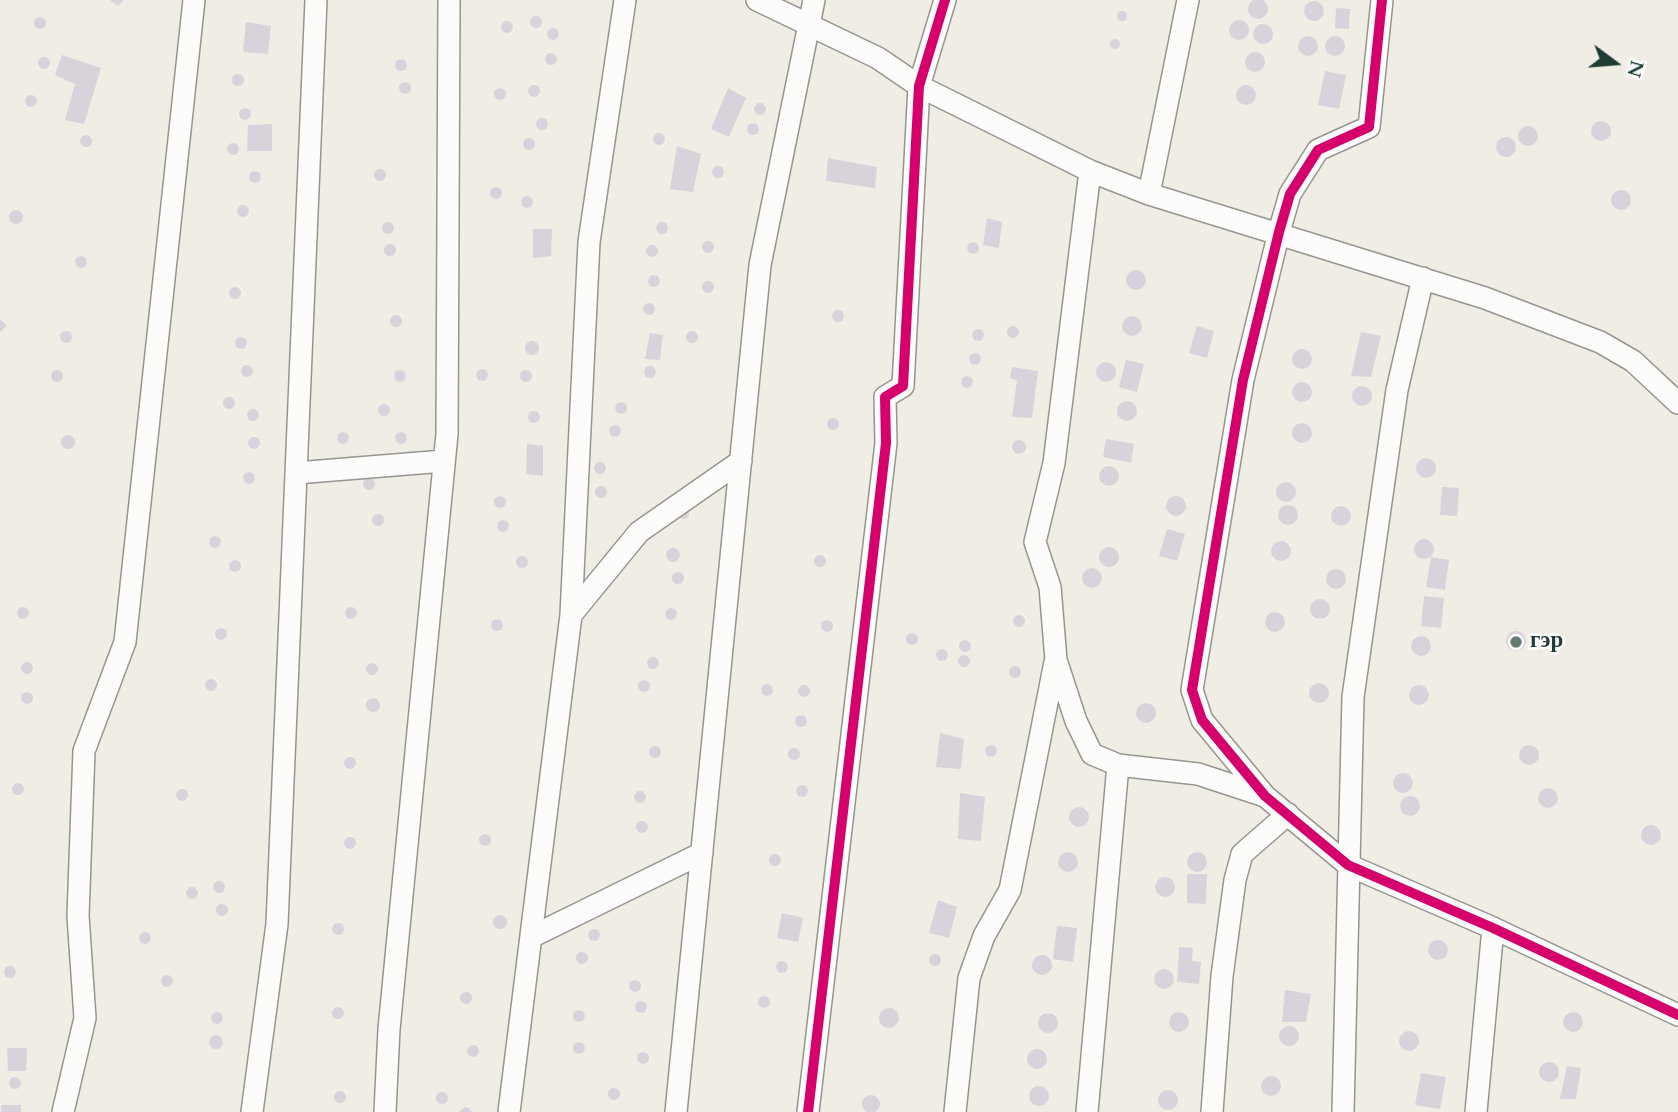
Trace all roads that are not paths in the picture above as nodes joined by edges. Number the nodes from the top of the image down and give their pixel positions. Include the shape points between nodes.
1 (194, 0) edge
2 (316, 0) edge
3 (449, 0) edge
4 (625, 0) edge
5 (757, 0) edge
6 (814, 0) edge
7 (945, 0) edge
8 (1188, 0) edge
9 (1382, 0) edge
10 (807, 24) junction
11 (919, 86) junction
12 (1090, 170) junction
13 (1150, 194) junction
14 (1279, 232) junction
15 (1423, 278) junction
16 (1678, 403) edge
17 (444, 461) junction
18 (741, 461) junction
19 (296, 473) junction
20 (571, 615) junction
21 (1056, 660) junction
22 (1118, 765) junction
23 (1265, 796) junction
24 (1288, 814) junction
25 (702, 853) junction
26 (1348, 865) junction
27 (1493, 928) junction
28 (531, 937) junction
29 (1678, 1015) edge
30 (62, 1112) edge
31 (252, 1112) edge
32 (385, 1112) edge
33 (509, 1112) edge
34 (676, 1112) edge
35 (808, 1112) edge
36 (956, 1112) edge
37 (1087, 1112) edge
38 (1212, 1112) edge
39 (1343, 1112) edge
40 (1476, 1112) edge

1 - 30 street via 125,642 84,751 78,916 85,1018
2 - 19 street
3 - 17 street
4 - 20 street via 589,242
5 - 10 street
6 - 10 street
7 - 11 street
8 - 13 street
9 - 14 street via 1369,127 1318,150 1290,194
10 - 11 street via 878,58
10 - 18 street via 760,265
11 - 12 street
11 - 35 street via 903,386 885,397 886,443
12 - 13 street
12 - 21 street via 1054,463 1035,542 1050,587
13 - 14 street
14 - 15 street
14 - 23 street via 1243,380 1192,690 1202,720
15 - 16 street via 1600,342 1633,361
15 - 26 street via 1395,402 1355,683
17 - 19 street
17 - 32 street
18 - 20 street via 639,531
18 - 25 street
19 - 31 street via 276,924
20 - 28 street
21 - 22 street via 1092,754
21 - 36 street via 1010,890 984,936 970,978
22 - 23 street via 1198,774
22 - 37 street
23 - 24 street
24 - 26 street
24 - 38 street via 1242,854 1235,880
25 - 28 street
25 - 34 street
26 - 27 street
26 - 39 street
27 - 29 street
27 - 40 street
28 - 33 street

